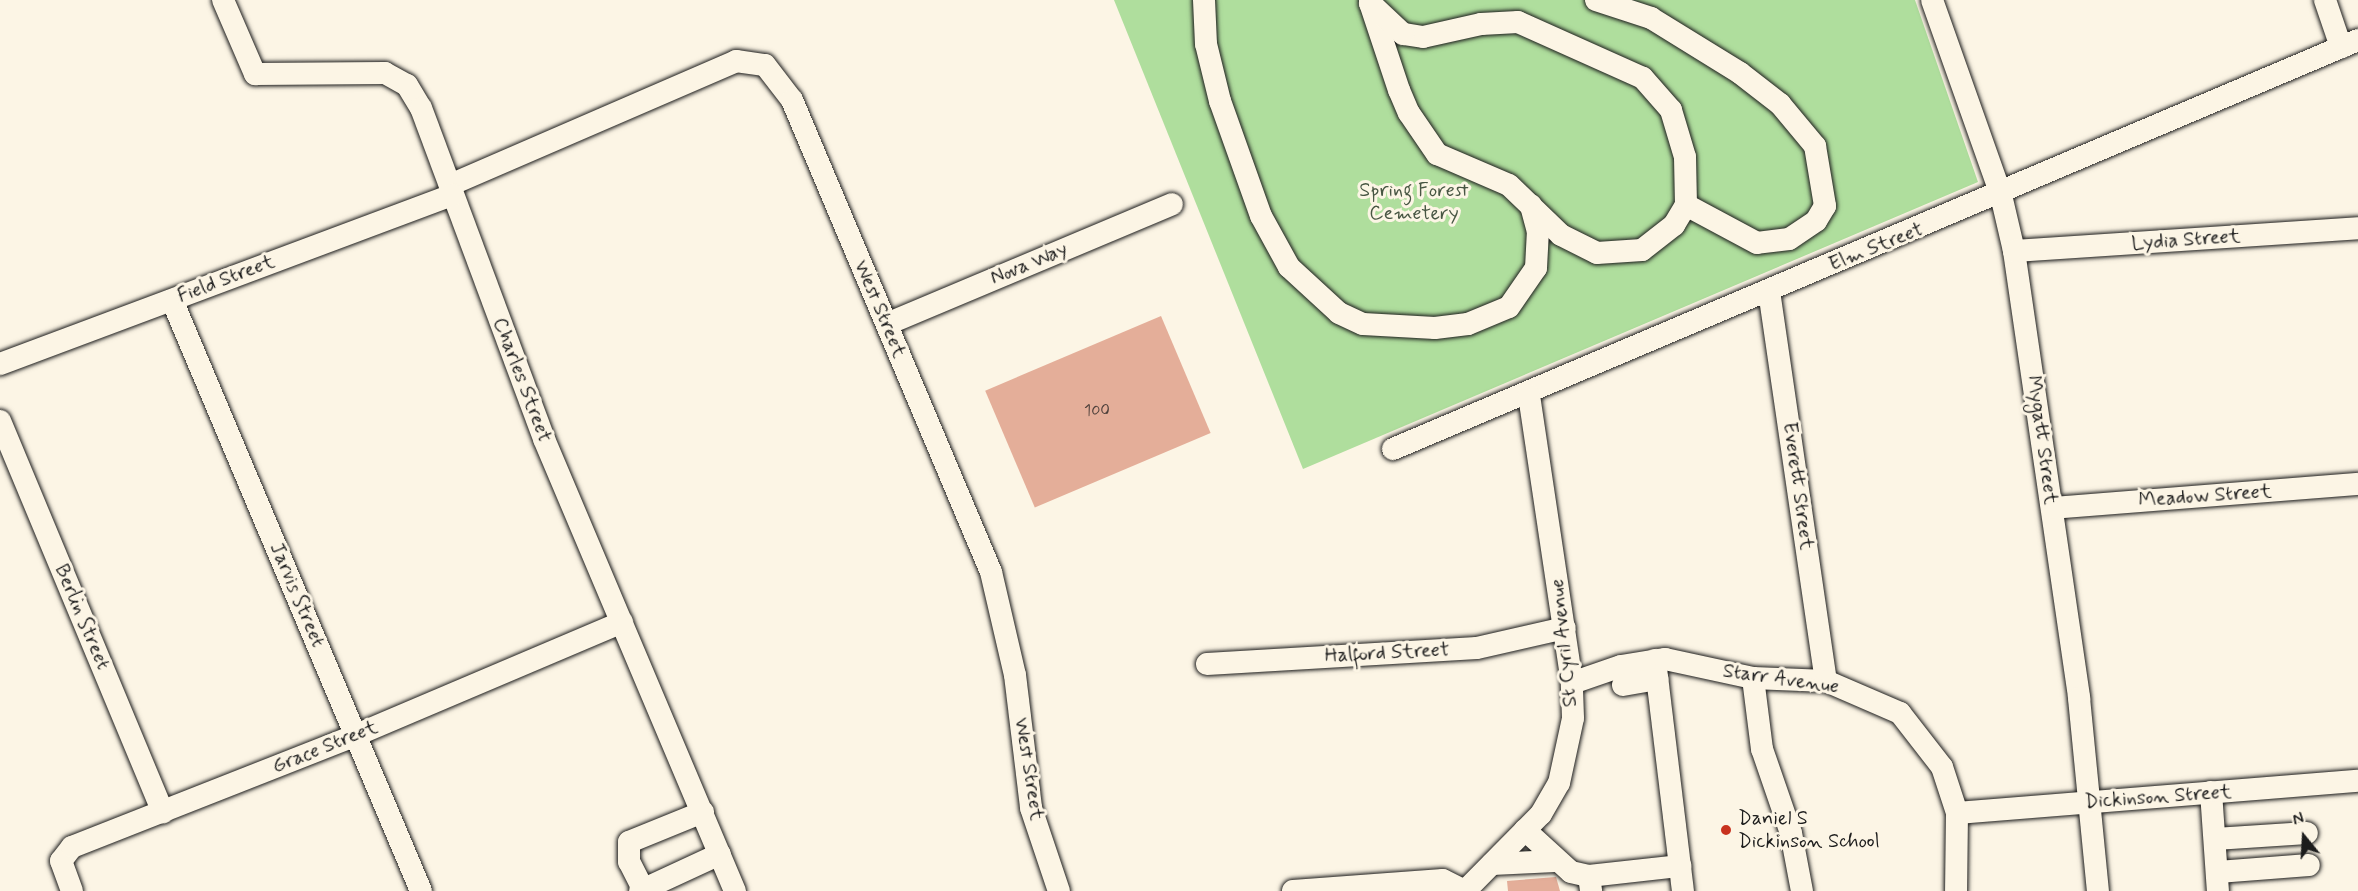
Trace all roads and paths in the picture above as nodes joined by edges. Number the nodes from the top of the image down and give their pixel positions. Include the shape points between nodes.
1 (224, 0) edge
2 (1204, 0) edge
3 (1596, 0) edge
4 (1932, 0) edge
5 (2325, 0) edge
6 (1370, 1) edge
7 (2350, 43) edge
8 (451, 190) junction
9 (2001, 195) junction
10 (1531, 203) junction
11 (1172, 204) dead end
12 (1686, 206) junction
13 (2358, 228) edge
14 (2014, 251) junction
15 (1769, 291) junction
16 (172, 300) junction
17 (886, 324) junction
18 (0, 364) edge
19 (1529, 395) junction
20 (0, 422) edge
21 (1393, 449) dead end
22 (2358, 484) edge
23 (2052, 508) junction
24 (622, 622) junction
25 (1565, 628) junction
26 (1207, 664) dead end
27 (1656, 669) junction
28 (1753, 678) junction
29 (1826, 681) junction
30 (1572, 683) junction
31 (1623, 685) dead end
32 (356, 735) junction
33 (2358, 781) edge
34 (2211, 792) junction
35 (2091, 802) junction
36 (163, 812) junction
37 (703, 812) junction
38 (1957, 813) junction
39 (1525, 830) junction
40 (2307, 833) dead end
41 (2215, 839) junction
42 (720, 854) junction
43 (1555, 861) junction
44 (1492, 864) junction
45 (2309, 865) dead end
46 (1680, 866) junction
47 (2218, 882) edge
48 (1590, 883) edge
49 (641, 889) edge
50 (72, 891) edge
51 (421, 891) edge
52 (735, 891) edge
53 (1059, 891) edge
54 (1293, 891) edge
55 (1465, 891) edge
56 (1683, 891) edge
57 (1802, 891) edge
58 (1956, 891) edge
59 (2098, 891) edge

1 - 8 street, Charles Street via 255,74 365,70 385,73 407,85
2 - 10 street via 1206,44 1220,101 1261,216 1289,267 1339,313 1364,324 1435,328 1468,324 1509,307 1536,268 1538,232
3 - 12 street via 1651,18 1740,73 1780,104 1815,146 1825,206 1816,221 1789,239 1756,243
4 - 9 street, Mygatt Street
5 - 7 street
6 - 10 street via 1399,90 1426,143 1447,160 1509,185
6 - 12 street via 1403,34 1423,37 1480,24 1518,22 1643,78 1661,95 1678,124
7 - 9 street, Elm Street
8 - 16 street, Field Street
8 - 17 street, West Street via 736,61 765,65 792,100
8 - 24 street, Charles Street via 544,439
9 - 14 street, Mygatt Street
9 - 15 street, Elm Street
10 - 12 street via 1578,246 1618,255 1660,240
11 - 17 street, Nova Way
13 - 14 street, Lydia Street
14 - 23 street, Mygatt Street
15 - 19 street, Elm Street
15 - 29 street, Everett Street
16 - 18 street, Field Street
16 - 32 street, Jarvis Street
17 - 53 street, West Street via 991,572 1015,675 1031,808
19 - 21 street, Elm Street
19 - 25 street, St Cyril Avenue
20 - 36 street, Berlin Street
22 - 23 street, Meadow Street
23 - 35 street, Mygatt Street
24 - 32 street, Grace Street
24 - 37 street, Charles Street
25 - 26 street, Halford Street via 1477,648
25 - 30 street, St Cyril Avenue
27 - 28 street, Starr Avenue
27 - 30 street, Starr Avenue
27 - 31 street
27 - 46 street
28 - 29 street, Starr Avenue
28 - 57 street via 1762,749 1791,834
29 - 38 street, Starr Avenue via 1900,713 1920,732 1942,767
30 - 39 street, St Cyril Avenue via 1573,718 1559,783
32 - 36 street, Grace Street
32 - 51 street, Jarvis Street
33 - 34 street, Dickinson Street
34 - 35 street, Dickinson Street
34 - 41 street
35 - 38 street, Dickinson Street
35 - 59 street, Mygatt Street
36 - 50 street, Grace Street via 72,848 61,861
37 - 42 street, Charles Street
37 - 49 street via 629,842 629,861
38 - 58 street, Starr Avenue
39 - 43 street
39 - 44 street, St Cyril Avenue
40 - 41 street
41 - 47 street
42 - 49 street
42 - 52 street, Charles Street
43 - 44 street
43 - 48 street
44 - 55 street, St Cyril Avenue
45 - 47 street
46 - 48 street
46 - 56 street
54 - 55 street via 1443,880

